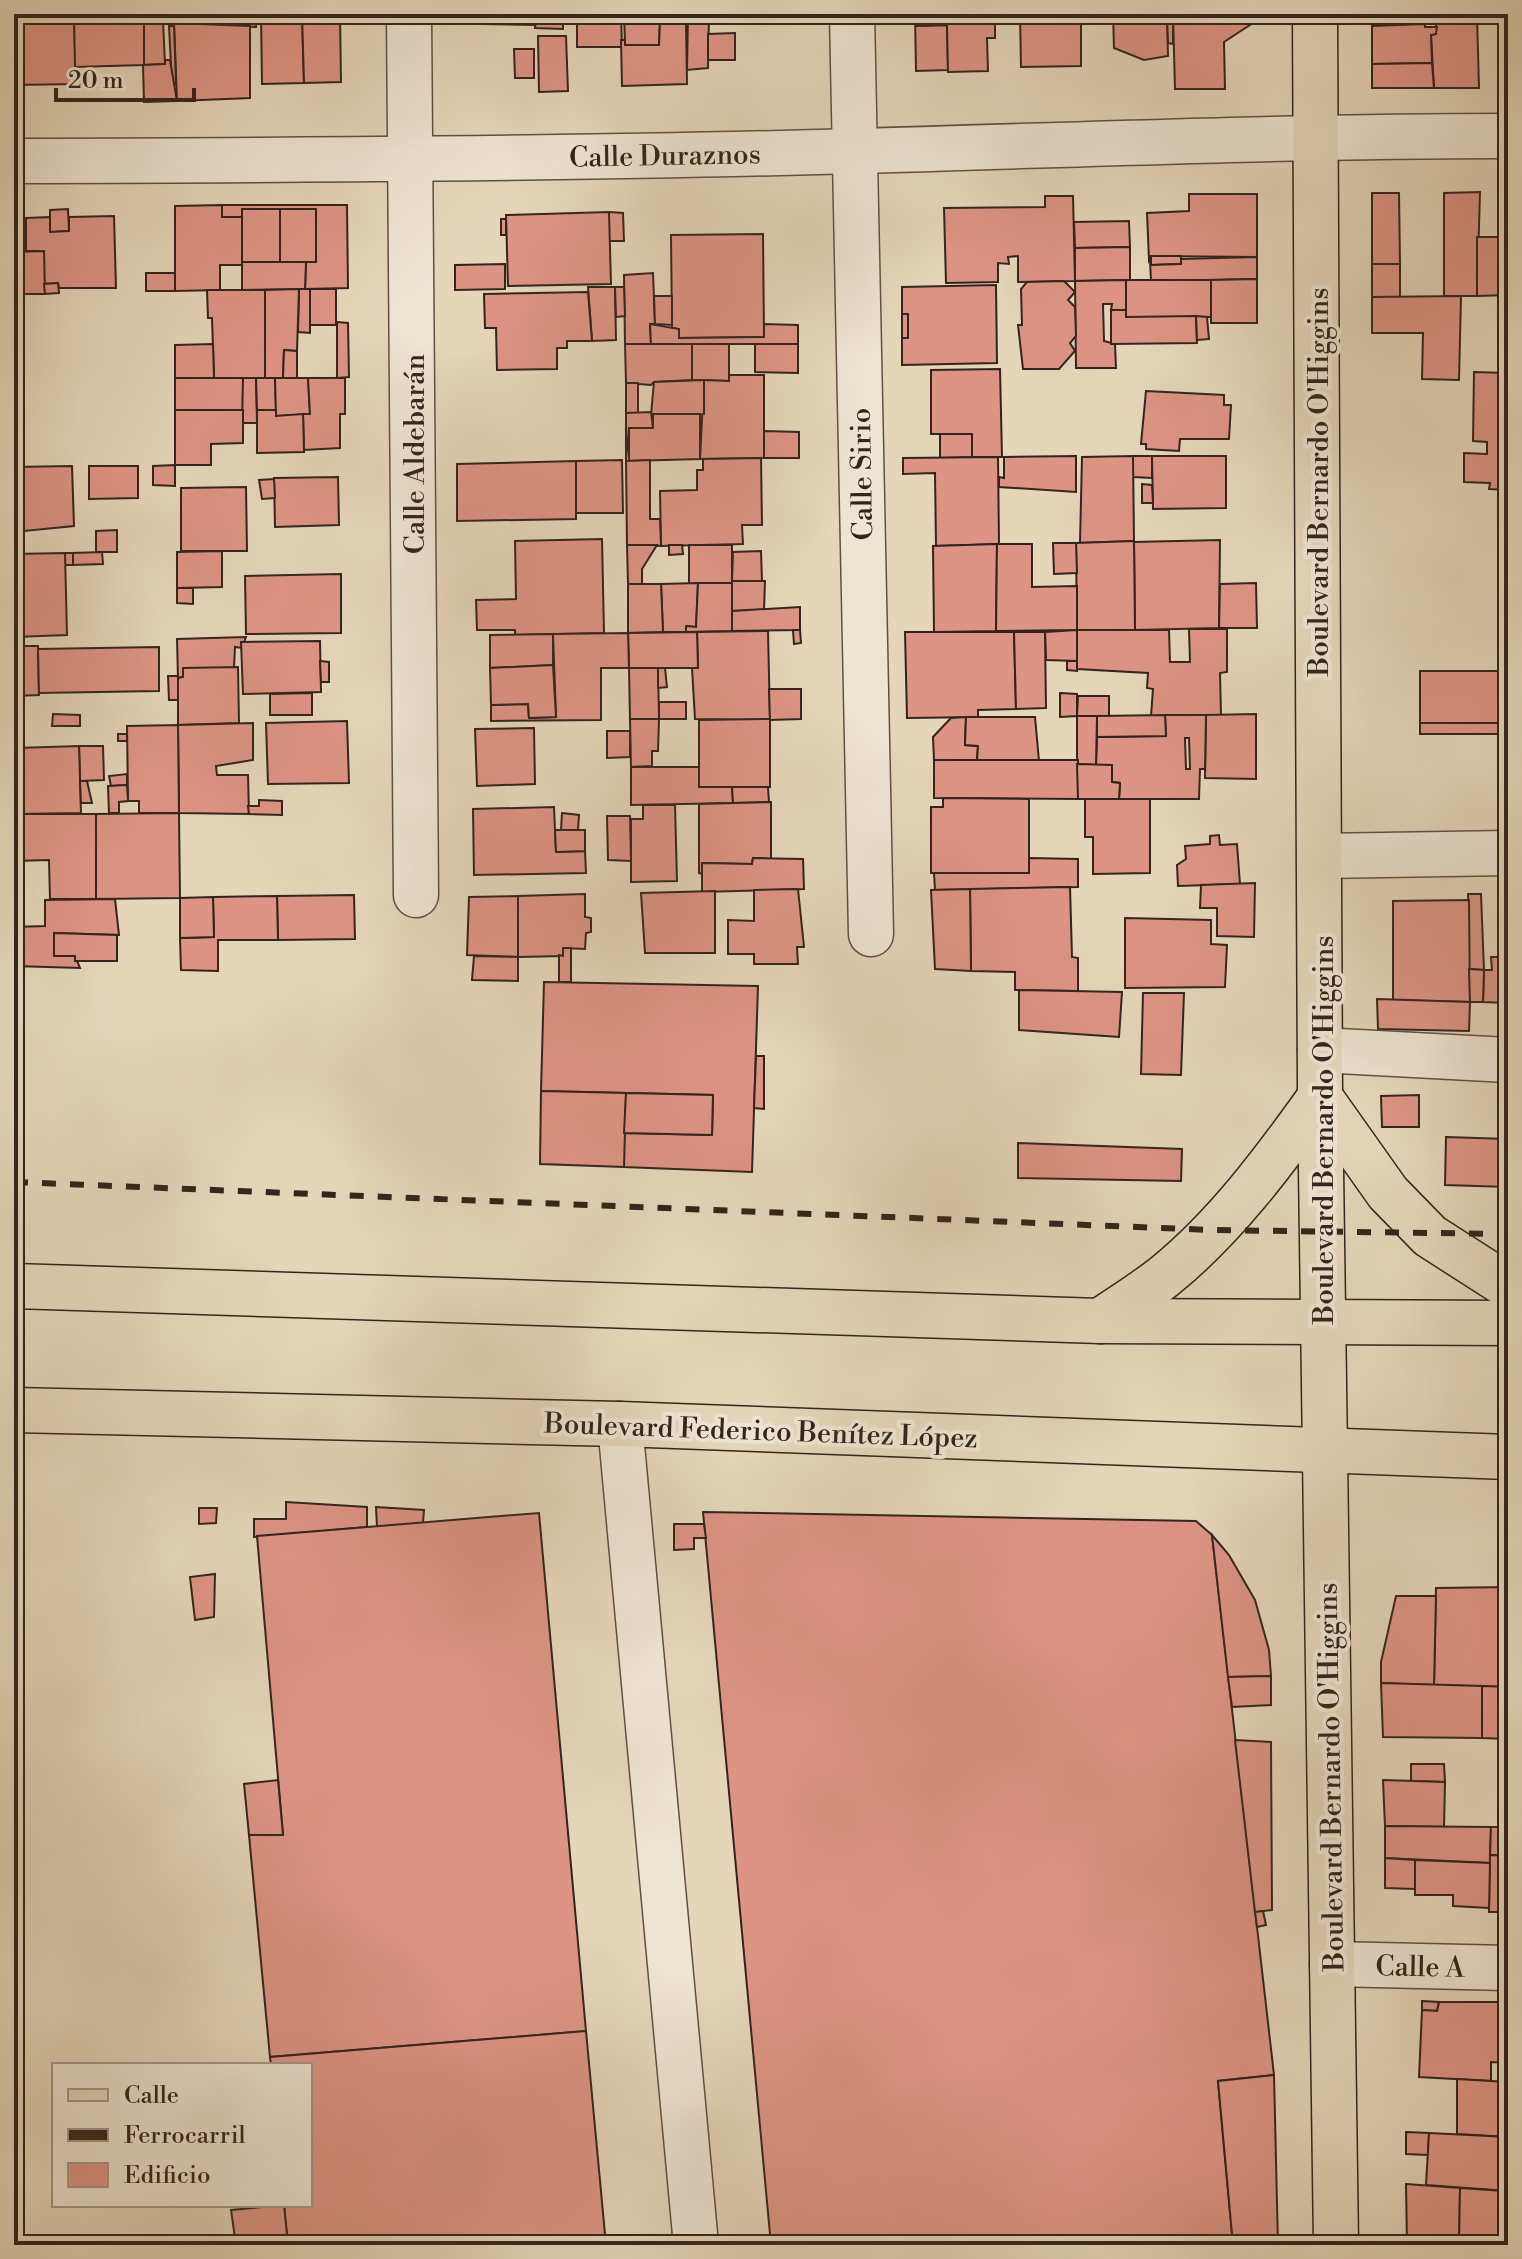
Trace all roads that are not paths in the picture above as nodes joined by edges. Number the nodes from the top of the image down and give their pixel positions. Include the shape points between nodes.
1 (409, 14) edge
2 (852, 14) edge
3 (1315, 14) edge
4 (1315, 136) junction
5 (1508, 136) edge
6 (854, 151) junction
7 (413, 160) junction
8 (14, 161) edge
9 (1508, 853) edge
10 (1321, 856) junction
11 (416, 895) dead end
12 (871, 934) dead end
13 (1320, 1050) junction
14 (1508, 1060) edge
15 (1320, 1097) junction
16 (14, 1286) edge
17 (1508, 1286) edge
18 (1100, 1321) junction
19 (1508, 1323) edge
20 (1324, 1324) junction
21 (14, 1410) edge
22 (620, 1424) junction
23 (1326, 1451) junction
24 (1508, 1457) edge
25 (1332, 1964) junction
26 (1508, 1968) edge
27 (696, 2245) edge
28 (1336, 2245) edge

1 - 7 street, Calle Aldebarán
2 - 6 street, Calle Sirio
3 - 4 main road, Boulevard Bernardo O'Higgins
4 - 5 street, Calle Duraznos
4 - 6 street, Calle Duraznos
4 - 10 main road, Boulevard Bernardo O'Higgins
6 - 7 street, Calle Duraznos
6 - 12 street, Calle Sirio
7 - 8 street, Calle Duraznos
7 - 11 street, Calle Aldebarán
9 - 10 street
10 - 13 main road, Boulevard Bernardo O'Higgins
13 - 14 street
13 - 15 main road, Boulevard Bernardo O'Higgins
15 - 17 main road via 1388,1193 1430,1236
15 - 18 main road via 1276,1158 1212,1230 1167,1274
15 - 20 main road, Boulevard Bernardo O'Higgins
16 - 18 main road
18 - 20 main road
19 - 20 main road
20 - 23 main road, Boulevard Bernardo O'Higgins
21 - 22 main road, Boulevard Federico Benítez López
22 - 23 main road, Boulevard Federico Benítez López
22 - 27 street
23 - 24 main road, Boulevard Federico Benítez López
23 - 25 main road, Boulevard Bernardo O'Higgins
25 - 26 street, Calle A
25 - 28 main road, Boulevard Bernardo O'Higgins

